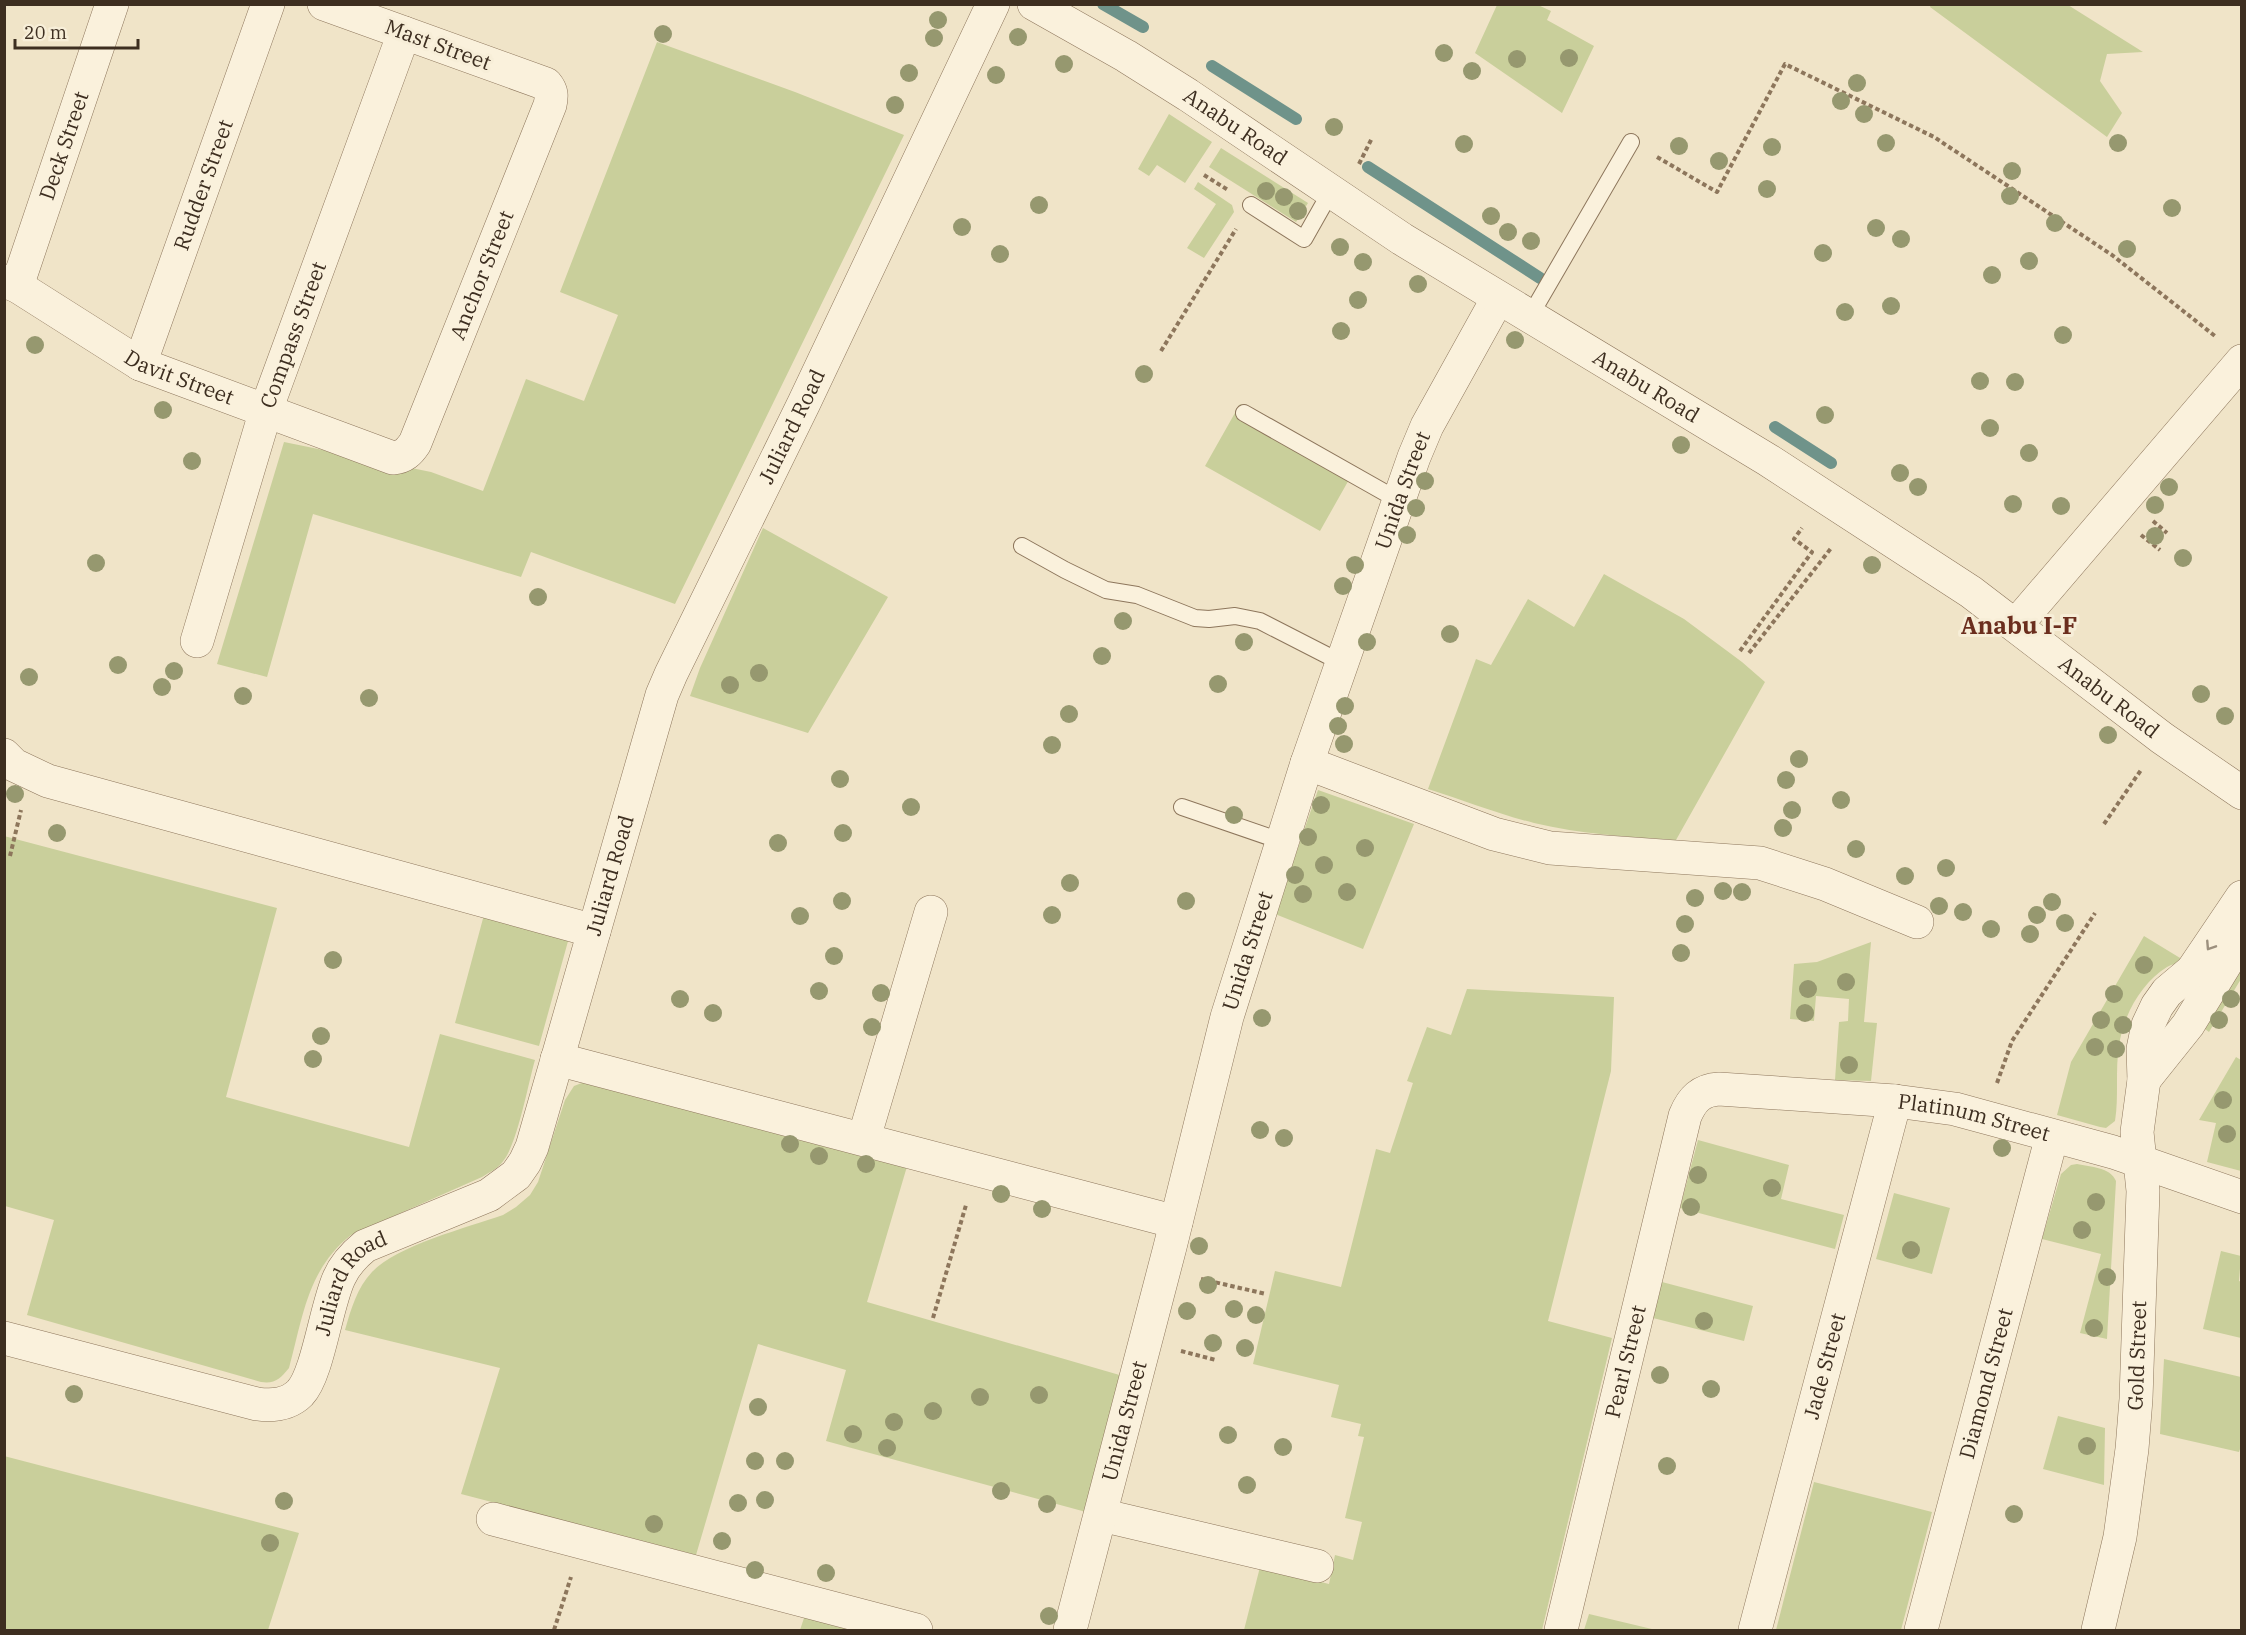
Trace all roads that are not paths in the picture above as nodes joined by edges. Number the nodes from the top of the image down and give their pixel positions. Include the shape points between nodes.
1 (112, 4) edge
2 (268, 4) edge
3 (324, 4) edge
4 (993, 4) edge
5 (1034, 4) edge
6 (404, 33) junction
7 (551, 90) joint
8 (1631, 142) road end
9 (1342, 183) junction
10 (1251, 205) road end
11 (11, 284) edge
12 (1498, 297) junction
13 (1530, 316) junction
14 (2232, 352) edge
15 (140, 364) junction
16 (266, 410) junction
17 (1244, 413) dead end
18 (401, 457) joint
19 (1398, 500) junction
20 (1022, 546) dead end
21 (2016, 625) junction
22 (197, 641) dead end
23 (1342, 663) junction
24 (4, 755) edge
25 (1307, 763) junction
26 (2241, 793) edge
27 (1182, 807) dead end
28 (1281, 842) junction
29 (2241, 897) edge
30 (931, 912) dead end
31 (1917, 922) dead end
32 (594, 931) junction
33 (2241, 937) edge
34 (558, 1059) junction
35 (2144, 1080) junction
36 (1697, 1096) joint
37 (1895, 1101) junction
38 (2052, 1136) junction
39 (864, 1138) junction
40 (2139, 1161) junction
41 (2241, 1197) edge
42 (1176, 1222) junction
43 (4, 1338) edge
44 (1101, 1515) junction
45 (493, 1519) dead end
46 (1317, 1566) dead end
47 (915, 1630) edge
48 (1070, 1630) edge
49 (1561, 1630) edge
50 (1755, 1630) edge
51 (1921, 1630) edge
52 (2098, 1630) edge

1 - 11 street, Deck Street
2 - 15 street, Rudder Street
3 - 6 street, Mast Street
4 - 32 street, Juliard Road via 662,694
5 - 9 street, Anabu Road
6 - 7 street, Mast Street via 546,84
6 - 16 street, Compass Street
7 - 18 street, Anchor Street via 550,105 415,443
8 - 13 lane
9 - 10 lane via 1304,239
9 - 12 street, Anabu Road
11 - 15 street, Davit Street
12 - 13 street, Anabu Road
12 - 19 street, Unida Street via 1428,426
13 - 21 street, Anabu Road via 1768,460
14 - 21 street
15 - 16 street, Davit Street
16 - 18 street, Davit Street via 393,458
16 - 22 street, Compass Street
17 - 19 lane
19 - 23 street, Unida Street
20 - 23 lane via 1106,590 1137,595 1195,618 1235,616 1260,621
21 - 26 street, Anabu Road
23 - 25 street, Unida Street
24 - 32 street via 30,774 59,784
25 - 28 street, Unida Street
25 - 31 street via 1522,842 1576,850 1760,862
27 - 28 lane
28 - 42 street, Unida Street via 1227,1017
29 -> 35 street, Gold Street via 2192,971 2157,1006 2143,1049
30 - 39 street
32 - 34 street, Juliard Road
33 - 35 street via 2188,1025
34 - 39 street
34 - 43 street, Juliard Road via 532,1147 516,1175 489,1195 365,1246 349,1260 332,1298 309,1378 290,1400 273,1406 257,1404
35 - 40 street, Gold Street via 2137,1132
36 - 37 street, Platinum Street via 1719,1089
36 - 49 street, Pearl Street via 1685,1116
37 - 38 street, Platinum Street via 1955,1109
37 - 50 street, Jade Street
38 - 40 street, Platinum Street
38 - 51 street, Diamond Street
39 - 42 street
40 - 41 street, Platinum Street
40 - 52 street, Gold Street via 2143,1191 2132,1449 2120,1537
42 - 44 street, Unida Street
44 - 46 street
44 - 48 street, Unida Street
45 - 47 street

